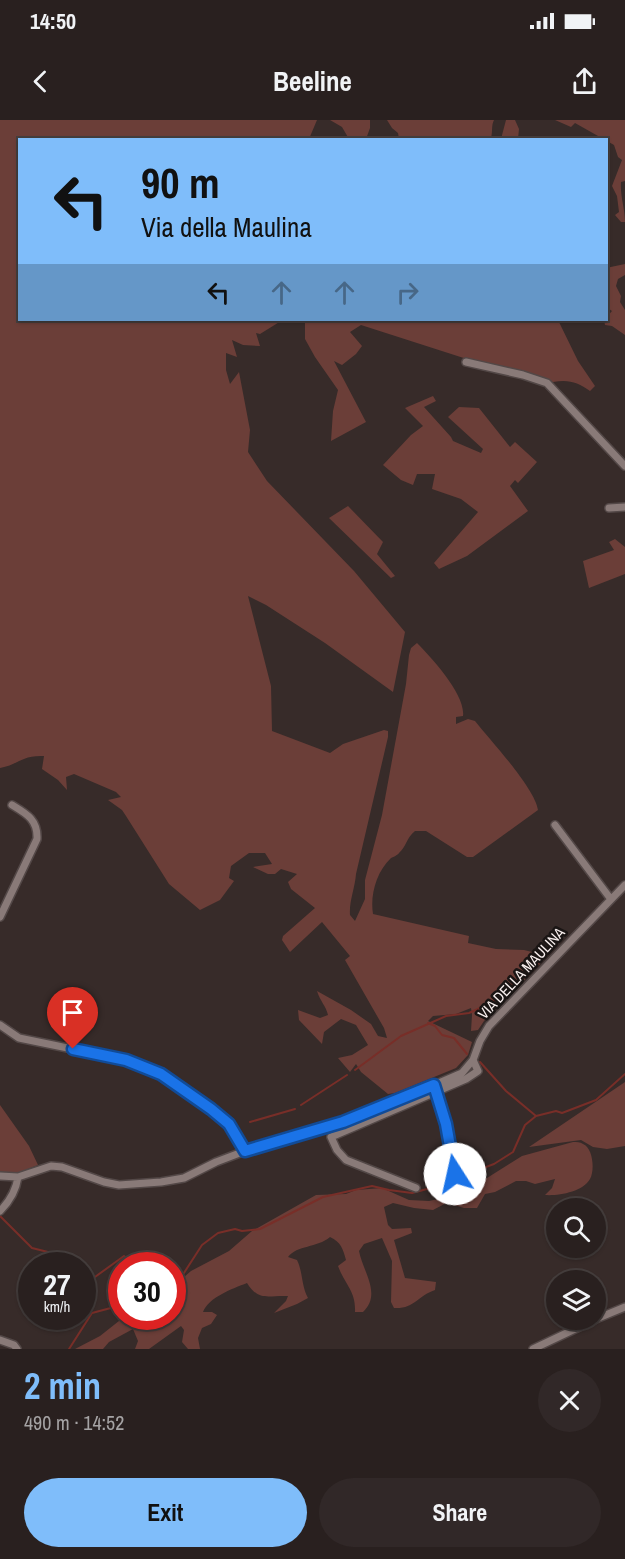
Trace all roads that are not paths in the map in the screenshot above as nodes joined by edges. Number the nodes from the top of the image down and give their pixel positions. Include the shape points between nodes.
1 (466, 362) dead end
2 (625, 466) edge
3 (625, 507) edge
4 (609, 508) dead end
5 (12, 805) dead end
6 (555, 825) dead end
7 (625, 885) edge
8 (610, 898) junction
9 (0, 917) edge
10 (0, 1025) edge
11 (435, 1089) junction
12 (245, 1151) junction
13 (455, 1174) dead end
14 (0, 1176) edge
15 (18, 1177) junction
16 (416, 1188) dead end
17 (0, 1211) edge
18 (625, 1307) edge
19 (606, 1315) edge
20 (574, 1330) edge
21 (0, 1340) edge
22 (17, 1349) edge
23 (533, 1349) edge

1 - 2 street via 546,382
3 - 4 street
5 - 9 street via 32,818 37,839
6 - 8 street
7 - 8 street, VIA DELLA MAULINA
8 - 11 street, VIA DELLA MAULINA via 489,1026 473,1060 462,1073
10 - 12 street via 19,1038 126,1060 151,1069 229,1124
11 - 12 street, VIA DELLA MAULINA
11 - 13 street
11 - 16 street via 331,1137 346,1160
12 - 15 street, VIA DELLA MAULINA via 184,1178 161,1182 104,1182 51,1166
14 - 15 street, VIA DELLA MAULINA
15 - 17 street via 16,1189
18 - 19 street
20 - 23 street
21 - 22 street

